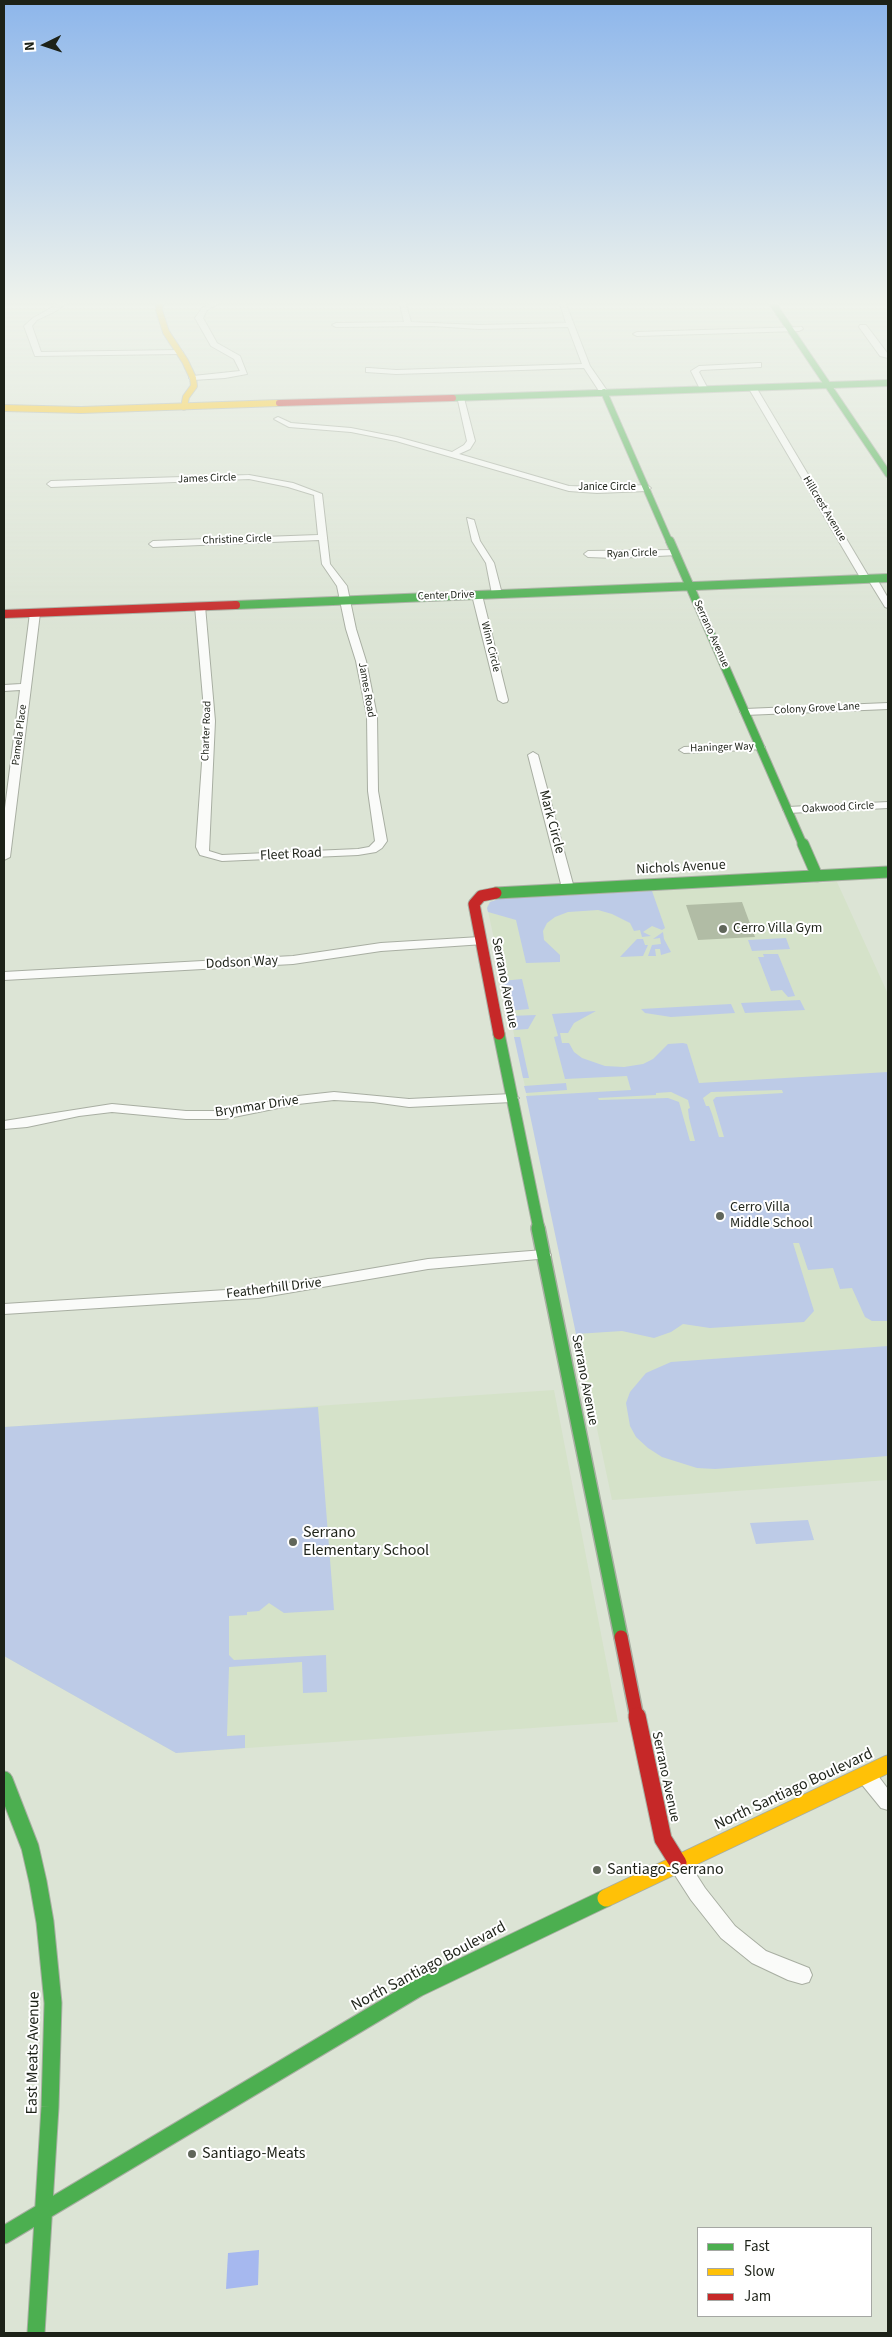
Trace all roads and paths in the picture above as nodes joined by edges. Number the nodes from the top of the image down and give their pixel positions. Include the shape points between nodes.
1 (464, 413) edge
2 (613, 413) edge
3 (768, 413) edge
4 (851, 413) edge
5 (278, 419) dead end
6 (876, 450) junction
7 (452, 455) junction
8 (888, 461) edge
9 (888, 474) edge
10 (51, 484) dead end
11 (647, 488) junction
12 (470, 520) dead end
13 (322, 537) junction
14 (153, 544) dead end
15 (675, 553) junction
16 (588, 554) dead end
17 (888, 578) edge
18 (869, 579) junction
19 (689, 586) junction
20 (476, 594) junction
21 (496, 594) junction
22 (346, 600) junction
23 (888, 605) edge
24 (200, 606) junction
25 (35, 613) junction
26 (4, 614) edge
27 (26, 687) junction
28 (4, 688) edge
29 (503, 700) dead end
30 (888, 706) edge
31 (745, 712) junction
32 (760, 746) junction
33 (684, 750) dead end
34 (533, 755) dead end
35 (17, 767) junction
36 (4, 768) edge
37 (888, 805) edge
38 (788, 810) junction
39 (375, 848) joint
40 (206, 855) joint
41 (4, 857) edge
42 (888, 872) edge
43 (817, 876) junction
44 (568, 888) junction
45 (476, 899) joint
46 (480, 941) junction
47 (4, 976) edge
48 (512, 1098) junction
49 (4, 1125) edge
50 (544, 1255) junction
51 (4, 1309) edge
52 (888, 1764) edge
53 (866, 1774) junction
54 (4, 1780) edge
55 (888, 1802) edge
56 (678, 1863) junction
57 (802, 1975) dead end
58 (42, 2211) junction
59 (4, 2235) edge
60 (36, 2333) edge

1 - 7 street via 471,441
2 - 11 street, Serrano Avenue
3 - 18 street, Hillcrest Avenue
4 - 6 street
5 - 7 street, Janice Circle via 294,426 382,436
6 - 8 street
6 - 9 street
7 - 11 street, Janice Circle via 569,488
10 - 13 street, James Circle via 265,479 318,494
11 - 15 street, Serrano Avenue
12 - 21 street via 476,541 490,563
13 - 14 street, Christine Circle
13 - 22 street, James Road via 326,564 340,583
15 - 16 street, Ryan Circle
15 - 19 street, Serrano Avenue
17 - 18 street, Center Drive
18 - 19 street, Center Drive
18 - 23 street, Hillcrest Avenue
19 - 21 street, Center Drive
19 - 31 street, Serrano Avenue
20 - 21 street, Center Drive
20 - 22 street, Center Drive
20 - 29 street, Winn Circle
22 - 24 street, Center Drive
22 - 39 street, James Road via 372,716 373,791 381,841
24 - 25 street, Center Drive
24 - 40 street, Charter Road via 210,721 202,848
25 - 26 street, Center Drive
25 - 27 street, Pamela Place
27 - 28 street
27 - 35 street, Pamela Place
30 - 31 street, Colony Grove Lane
31 - 32 street, Serrano Avenue
32 - 33 street, Haninger Way
32 - 38 street, Serrano Avenue
34 - 44 street, Mark Circle
35 - 36 street
35 - 41 street, Pamela Place
37 - 38 street, Oakwood Circle
38 - 43 street, Serrano Avenue
39 - 40 street, Fleet Road via 358,852 222,858
42 - 43 street, Nichols Avenue
43 - 44 street, Nichols Avenue
44 - 45 street, Nichols Avenue via 500,892
45 - 46 street, Serrano Avenue
46 - 47 street, Dodson Way via 382,946 293,960
46 - 48 street, Serrano Avenue
48 - 49 street, Brynmar Drive via 409,1103 334,1096 224,1115 112,1108
48 - 50 street, Serrano Avenue
50 - 51 street, Featherhill Drive via 428,1264 266,1292
50 - 56 street, Serrano Avenue via 660,1828
52 - 53 street, North Santiago Boulevard
53 - 55 street
53 - 56 street, North Santiago Boulevard
54 - 58 street, East Meats Avenue via 30,1847 50,1959 53,2032
56 - 57 street via 728,1932 759,1957
56 - 58 street, North Santiago Boulevard via 399,1998
58 - 59 street, North Santiago Boulevard
58 - 60 street, East Meats Avenue

